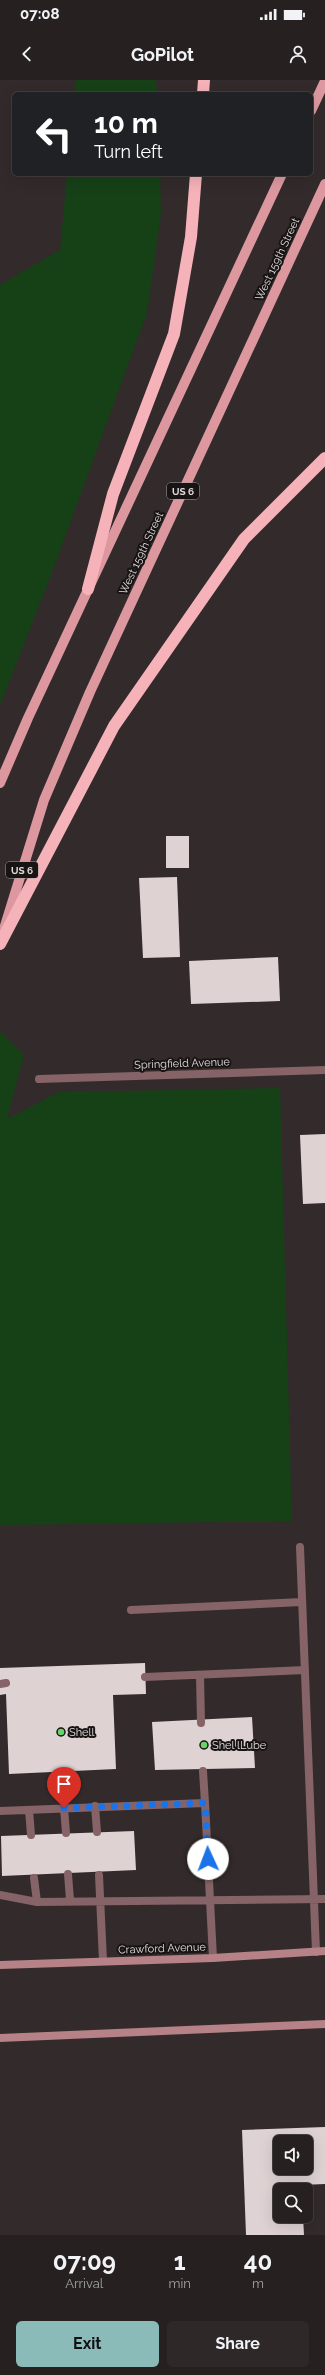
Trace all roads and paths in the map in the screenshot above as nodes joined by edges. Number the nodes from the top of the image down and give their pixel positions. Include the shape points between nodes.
1 (204, 80) edge
2 (325, 81) edge
3 (203, 92) edge
4 (313, 107) edge
5 (196, 176) edge
6 (281, 176) edge
7 (325, 184) edge
8 (325, 458) edge
9 (88, 589) junction
10 (0, 783) edge
11 (0, 941) edge
12 (0, 944) edge
13 (325, 1070) edge
14 (39, 1079) dead end
15 (300, 1547) dead end
16 (302, 1602) junction
17 (131, 1610) dead end
18 (305, 1670) junction
19 (200, 1675) junction
20 (145, 1677) dead end
21 (201, 1723) dead end
22 (203, 1771) dead end
23 (205, 1803) junction
24 (95, 1806) junction
25 (64, 1808) junction
26 (29, 1810) junction
27 (0, 1811) edge
28 (97, 1832) dead end
29 (66, 1833) dead end
30 (31, 1835) dead end
31 (68, 1874) dead end
32 (99, 1875) dead end
33 (34, 1878) dead end
34 (0, 1895) edge
35 (325, 1898) edge
36 (313, 1899) junction
37 (70, 1900) junction
38 (99, 1900) junction
39 (210, 1901) junction
40 (37, 1902) junction
41 (325, 1951) edge
42 (316, 1952) junction
43 (213, 1958) junction
44 (104, 1961) junction
45 (0, 1965) edge
46 (325, 2024) edge
47 (0, 2038) edge

1 - 3 highway
2 - 4 main road
5 - 9 highway via 191,237 174,334 113,494
6 - 9 main road
7 - 11 main road, West 159th Street / US 6 via 90,692 44,800
8 - 12 highway via 244,539 114,726
9 - 10 main road
13 - 14 street, Springfield Avenue
15 - 16 street
16 - 17 street
16 - 18 street
18 - 19 street
18 - 36 street
19 - 20 street
19 - 21 street
22 - 23 street
23 - 24 street
23 - 39 street
24 - 25 street
24 - 28 street
25 - 26 street
25 - 29 street
26 - 27 street
26 - 30 street
31 - 37 street
32 - 38 street
33 - 40 street
34 - 40 street
35 - 36 street
36 - 39 street
36 - 42 street
37 - 38 street
37 - 40 street
38 - 39 street
38 - 44 street
39 - 43 street
41 - 42 main road, Crawford Avenue
42 - 43 main road, Crawford Avenue
43 - 44 main road, Crawford Avenue
44 - 45 main road, Crawford Avenue
46 - 47 main road

